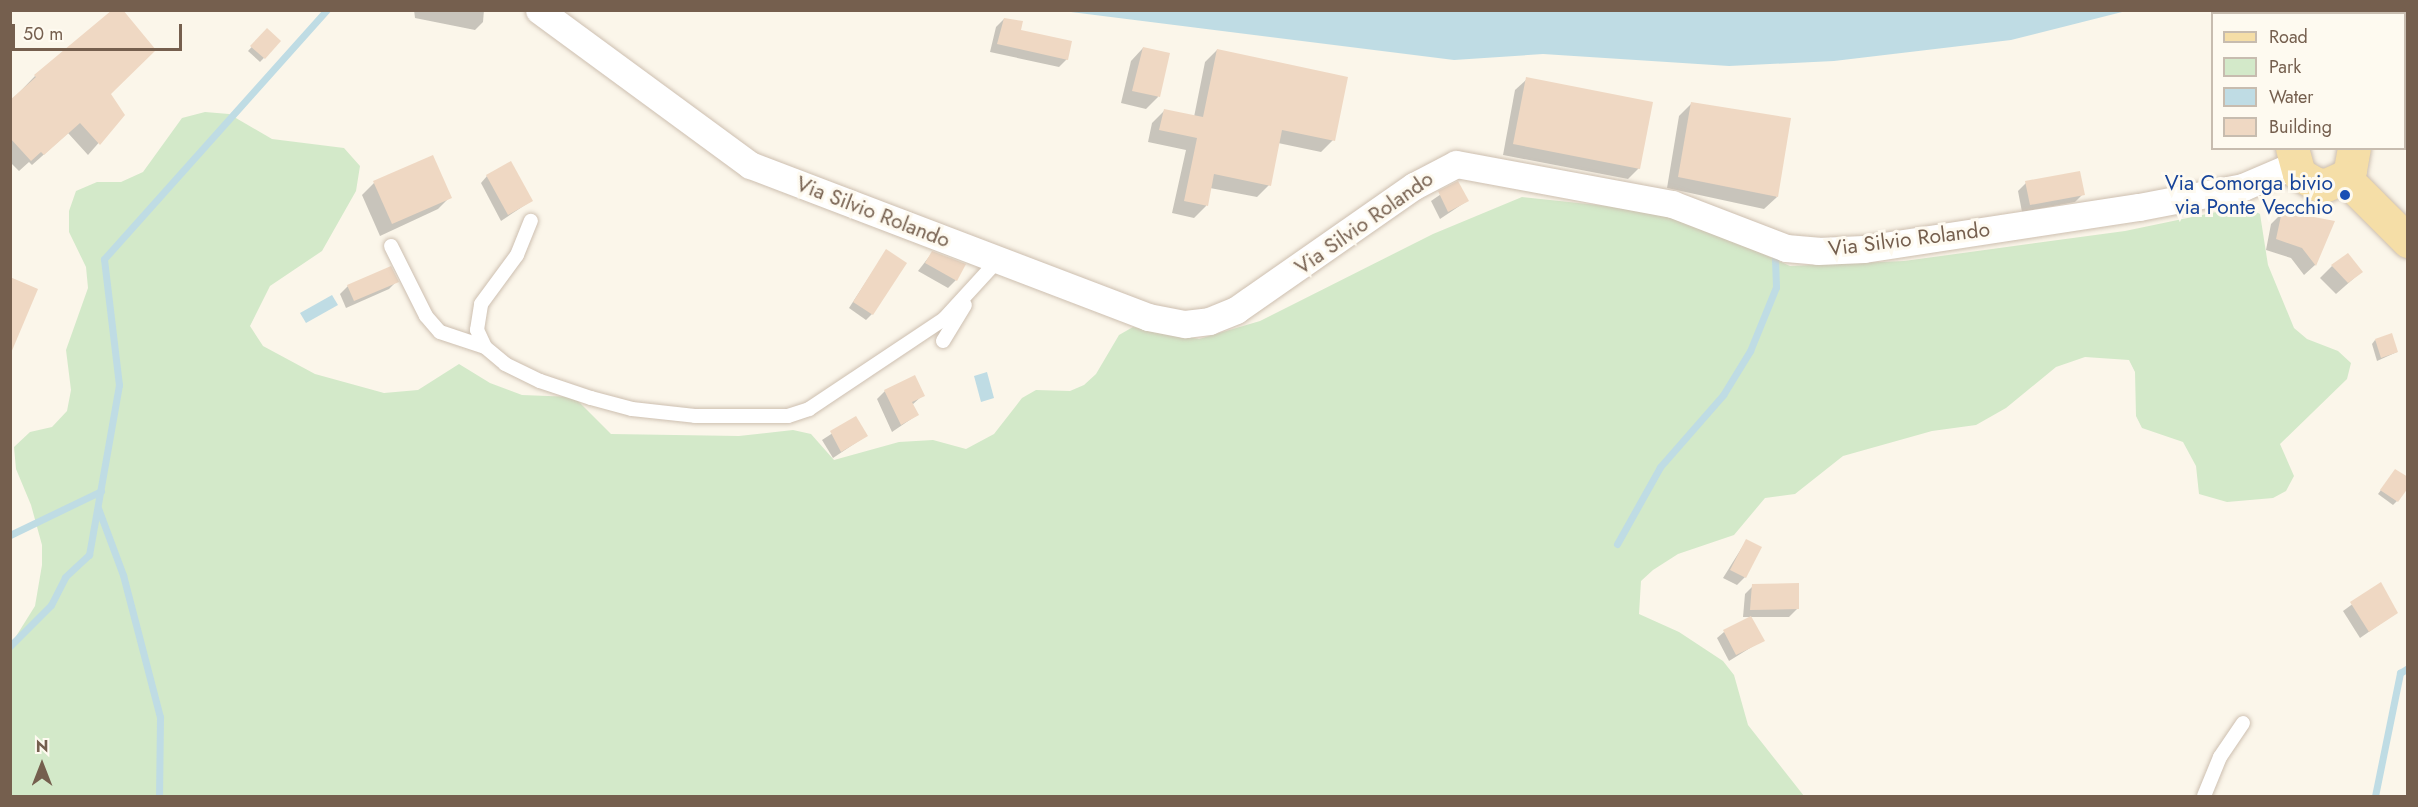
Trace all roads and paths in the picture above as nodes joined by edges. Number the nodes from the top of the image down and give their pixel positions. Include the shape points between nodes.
1 (539, 10) edge
2 (2293, 157) edge
3 (2349, 163) edge
4 (531, 221) dead end
5 (2408, 241) edge
6 (391, 246) dead end
7 (998, 260) junction
8 (974, 290) junction
9 (943, 341) dead end
10 (485, 347) junction
11 (2243, 723) dead end
12 (2204, 796) edge

1 - 7 street, Via Silvio Rolando via 750,165
2 - 3 main road via 2316,184 2335,183
2 - 7 street, Via Silvio Rolando via 2242,188 1864,249 1818,251 1786,248 1672,204 1456,164 1424,180 1236,310 1209,321 1185,324 1148,317
3 - 5 main road
4 - 10 lane via 517,255 481,304 477,330
6 - 10 lane via 426,316 440,332
7 - 8 lane
8 - 9 lane
8 - 10 lane via 921,337 868,367 809,409 788,416 695,416 632,409 540,381 505,364
11 - 12 lane via 2220,757

